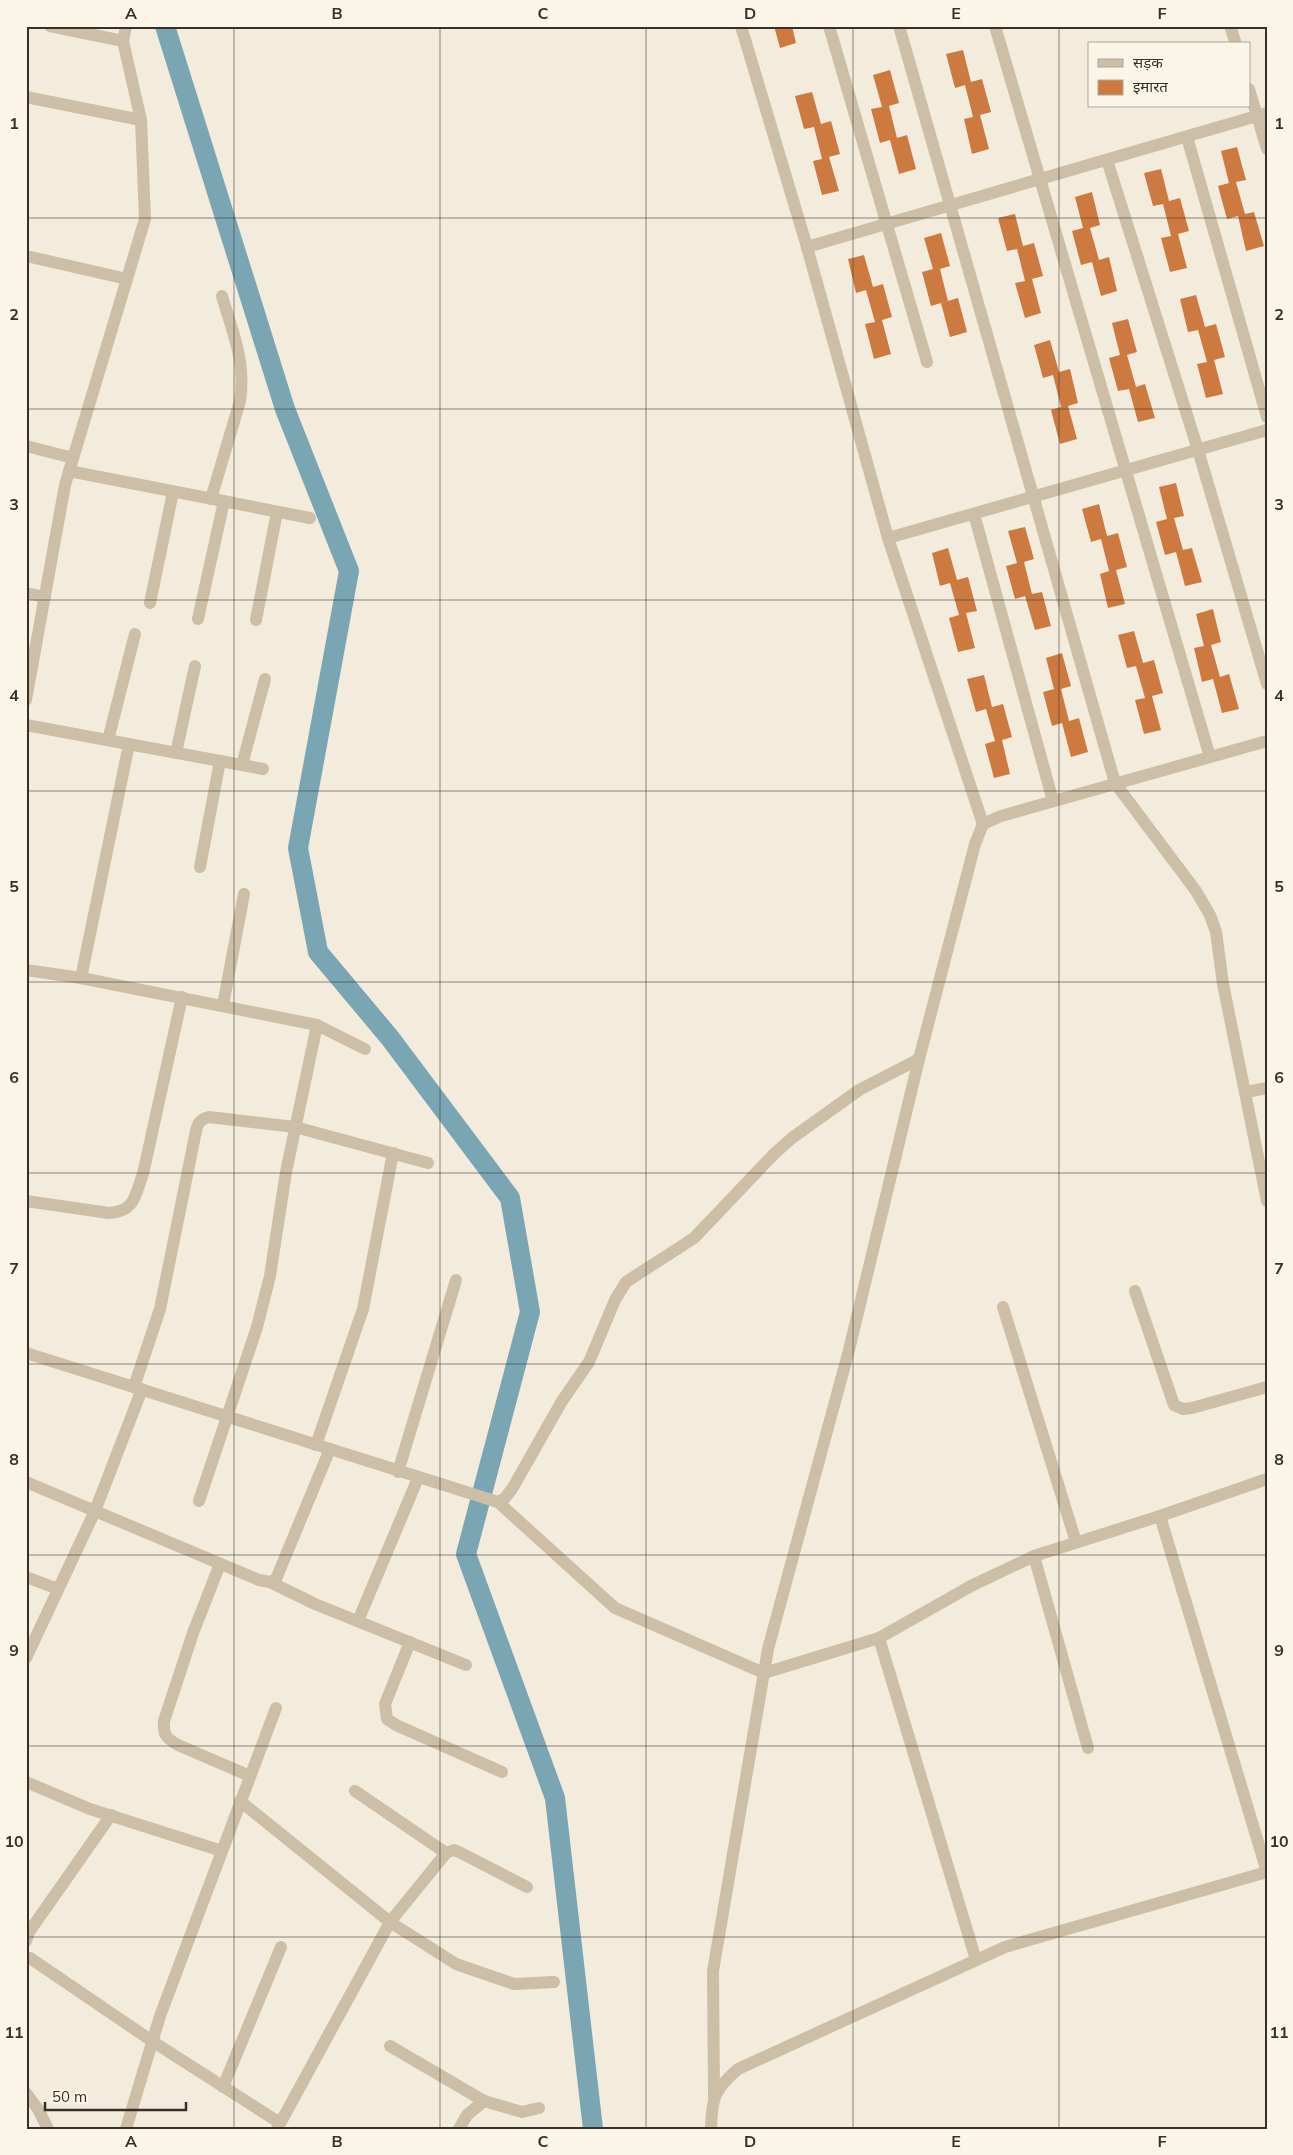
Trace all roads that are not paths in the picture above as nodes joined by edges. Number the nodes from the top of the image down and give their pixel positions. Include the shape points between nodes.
1 (50, 26) edge
2 (126, 26) edge
3 (741, 26) edge
4 (830, 26) edge
5 (899, 26) edge
6 (995, 26) edge
7 (1230, 26) edge
8 (123, 41) junction
9 (1235, 42) edge
10 (1250, 91) edge
11 (26, 97) edge
12 (1262, 115) edge
13 (141, 120) junction
14 (1187, 137) junction
15 (1267, 149) edge
16 (1107, 160) junction
17 (1040, 179) junction
18 (950, 205) junction
19 (887, 224) junction
20 (807, 247) junction
21 (26, 256) edge
22 (127, 278) junction
23 (222, 296) dead end
24 (927, 362) dead end
25 (1267, 417) edge
26 (1267, 430) edge
27 (26, 446) edge
28 (1198, 450) junction
29 (73, 458) junction
30 (1126, 470) junction
31 (69, 471) junction
32 (173, 492) junction
33 (1033, 497) junction
34 (210, 499) junction
35 (224, 501) junction
36 (277, 512) junction
37 (974, 514) junction
38 (310, 518) dead end
39 (888, 538) junction
40 (26, 593) edge
41 (45, 597) junction
42 (150, 603) dead end
43 (198, 619) dead end
44 (256, 620) dead end
45 (135, 634) dead end
46 (196, 666) dead end
47 (265, 679) dead end
48 (1267, 684) edge
49 (26, 700) edge
50 (26, 725) edge
51 (108, 740) junction
52 (1267, 741) edge
53 (129, 744) junction
54 (176, 753) junction
55 (1210, 757) junction
56 (220, 761) junction
57 (242, 765) junction
58 (263, 769) dead end
59 (1114, 784) junction
60 (1053, 801) junction
61 (983, 824) junction
62 (200, 867) dead end
63 (244, 894) dead end
64 (26, 970) edge
65 (81, 978) junction
66 (182, 997) junction
67 (224, 1005) junction
68 (317, 1025) junction
69 (366, 1049) dead end
70 (919, 1058) junction
71 (1267, 1088) edge
72 (1246, 1092) junction
73 (295, 1127) junction
74 (393, 1153) junction
75 (428, 1163) dead end
76 (26, 1201) edge
77 (1267, 1201) edge
78 (456, 1280) dead end
79 (1135, 1290) dead end
80 (1003, 1307) dead end
81 (26, 1353) edge
82 (1267, 1387) edge
83 (138, 1388) junction
84 (228, 1416) junction
85 (316, 1445) junction
86 (330, 1449) junction
87 (398, 1472) junction
88 (418, 1478) junction
89 (1267, 1479) edge
90 (26, 1482) edge
91 (199, 1501) dead end
92 (493, 1501) junction
93 (95, 1511) junction
94 (1160, 1516) junction
95 (1076, 1542) junction
96 (1034, 1556) junction
97 (220, 1564) junction
98 (26, 1577) edge
99 (270, 1582) junction
100 (58, 1589) junction
101 (358, 1622) junction
102 (879, 1638) junction
103 (410, 1642) junction
104 (26, 1658) edge
105 (466, 1665) dead end
106 (764, 1673) junction
107 (276, 1708) dead end
108 (1088, 1748) dead end
109 (502, 1772) dead end
110 (250, 1776) junction
111 (26, 1782) edge
112 (355, 1792) dead end
113 (240, 1801) junction
114 (111, 1815) junction
115 (222, 1851) junction
116 (446, 1853) junction
117 (1267, 1872) edge
118 (527, 1886) dead end
119 (390, 1922) junction
120 (26, 1943) edge
121 (281, 1947) dead end
122 (976, 1960) junction
123 (28, 1964) edge
124 (554, 1982) dead end
125 (152, 2041) junction
126 (390, 2046) dead end
127 (223, 2087) junction
128 (26, 2093) edge
129 (714, 2096) junction
130 (484, 2101) junction
131 (538, 2108) dead end
132 (278, 2126) edge
133 (48, 2129) edge
134 (126, 2129) edge
135 (459, 2129) edge
136 (711, 2129) edge

1 - 8 street
2 - 8 street
3 - 20 street
4 - 19 street
5 - 18 street
6 - 17 street
7 - 9 street
8 - 13 street
10 - 12 street
11 - 13 street
12 - 14 street
12 - 15 street
13 - 22 street via 145,219
14 - 16 street
14 - 25 street
16 - 17 street
16 - 28 street
17 - 18 street
17 - 30 street
18 - 19 street
18 - 33 street
19 - 20 street
19 - 24 street
20 - 39 street
21 - 22 street
22 - 29 street
23 - 34 street via 242,366 242,384 240,401
26 - 28 street
27 - 29 street
28 - 30 street
28 - 48 street
29 - 31 street
30 - 33 street
30 - 55 street
31 - 32 street
31 - 41 street
32 - 34 street
32 - 42 street
33 - 37 street
33 - 59 street
34 - 35 street
35 - 36 street
35 - 43 street
36 - 38 street
36 - 44 street
37 - 39 street
37 - 60 street
39 - 61 street
40 - 41 street
41 - 49 street
45 - 51 street
46 - 54 street
47 - 57 street
50 - 51 street
51 - 53 street
52 - 55 street
53 - 54 street
53 - 65 street
54 - 56 street
55 - 59 street
56 - 57 street
56 - 62 street
57 - 58 street
59 - 60 street
59 - 72 street via 1196,891 1210,915
60 - 61 street
61 - 70 street via 967,867
63 - 67 street
64 - 65 street
65 - 66 street
66 - 67 street
66 - 76 street via 143,1174 127,1210 109,1214
67 - 68 street
68 - 69 street
68 - 73 street
70 - 92 street via 859,1090 792,1138 694,1238 626,1282 589,1362 562,1401 512,1488 505,1498
70 - 106 street via 849,1350
71 - 72 street
72 - 77 street
73 - 74 street
73 - 83 street via 210,1117 198,1123 160,1309
73 - 84 street via 270,1276
74 - 75 street
74 - 85 street via 363,1309
78 - 87 street
79 - 82 street via 1174,1405 1192,1408
80 - 95 street
81 - 83 street
83 - 84 street
83 - 93 street
84 - 85 street
84 - 91 street
85 - 86 street
86 - 87 street
86 - 99 street via 276,1579
87 - 88 street
88 - 92 street
88 - 101 street
89 - 94 street
90 - 93 street
92 - 106 street via 615,1608
93 - 97 street
93 - 100 street
94 - 95 street
94 - 117 street
95 - 96 street
96 - 102 street via 971,1586
96 - 108 street
97 - 99 street
97 - 110 street via 190,1642 163,1732 178,1745
98 - 100 street
99 - 101 street
100 - 104 street
101 - 103 street
102 - 106 street
102 - 122 street
103 - 105 street
103 - 109 street via 386,1704 387,1719
106 - 129 street via 714,1971
107 - 110 street
110 - 113 street
111 - 114 street
112 - 116 street
113 - 115 street
113 - 119 street
114 - 115 street
114 - 120 street via 30,1932
115 - 125 street
116 - 118 street via 454,1850
116 - 119 street
117 - 122 street via 1005,1947
119 - 124 street via 456,1964 478,1973 514,1984
119 - 132 street
120 - 123 street
121 - 127 street
122 - 129 street via 738,2069
123 - 125 street
125 - 127 street
125 - 134 street
126 - 130 street
127 - 132 street
128 - 133 street
129 - 136 street
130 - 131 street via 522,2112
130 - 135 street via 467,2115

